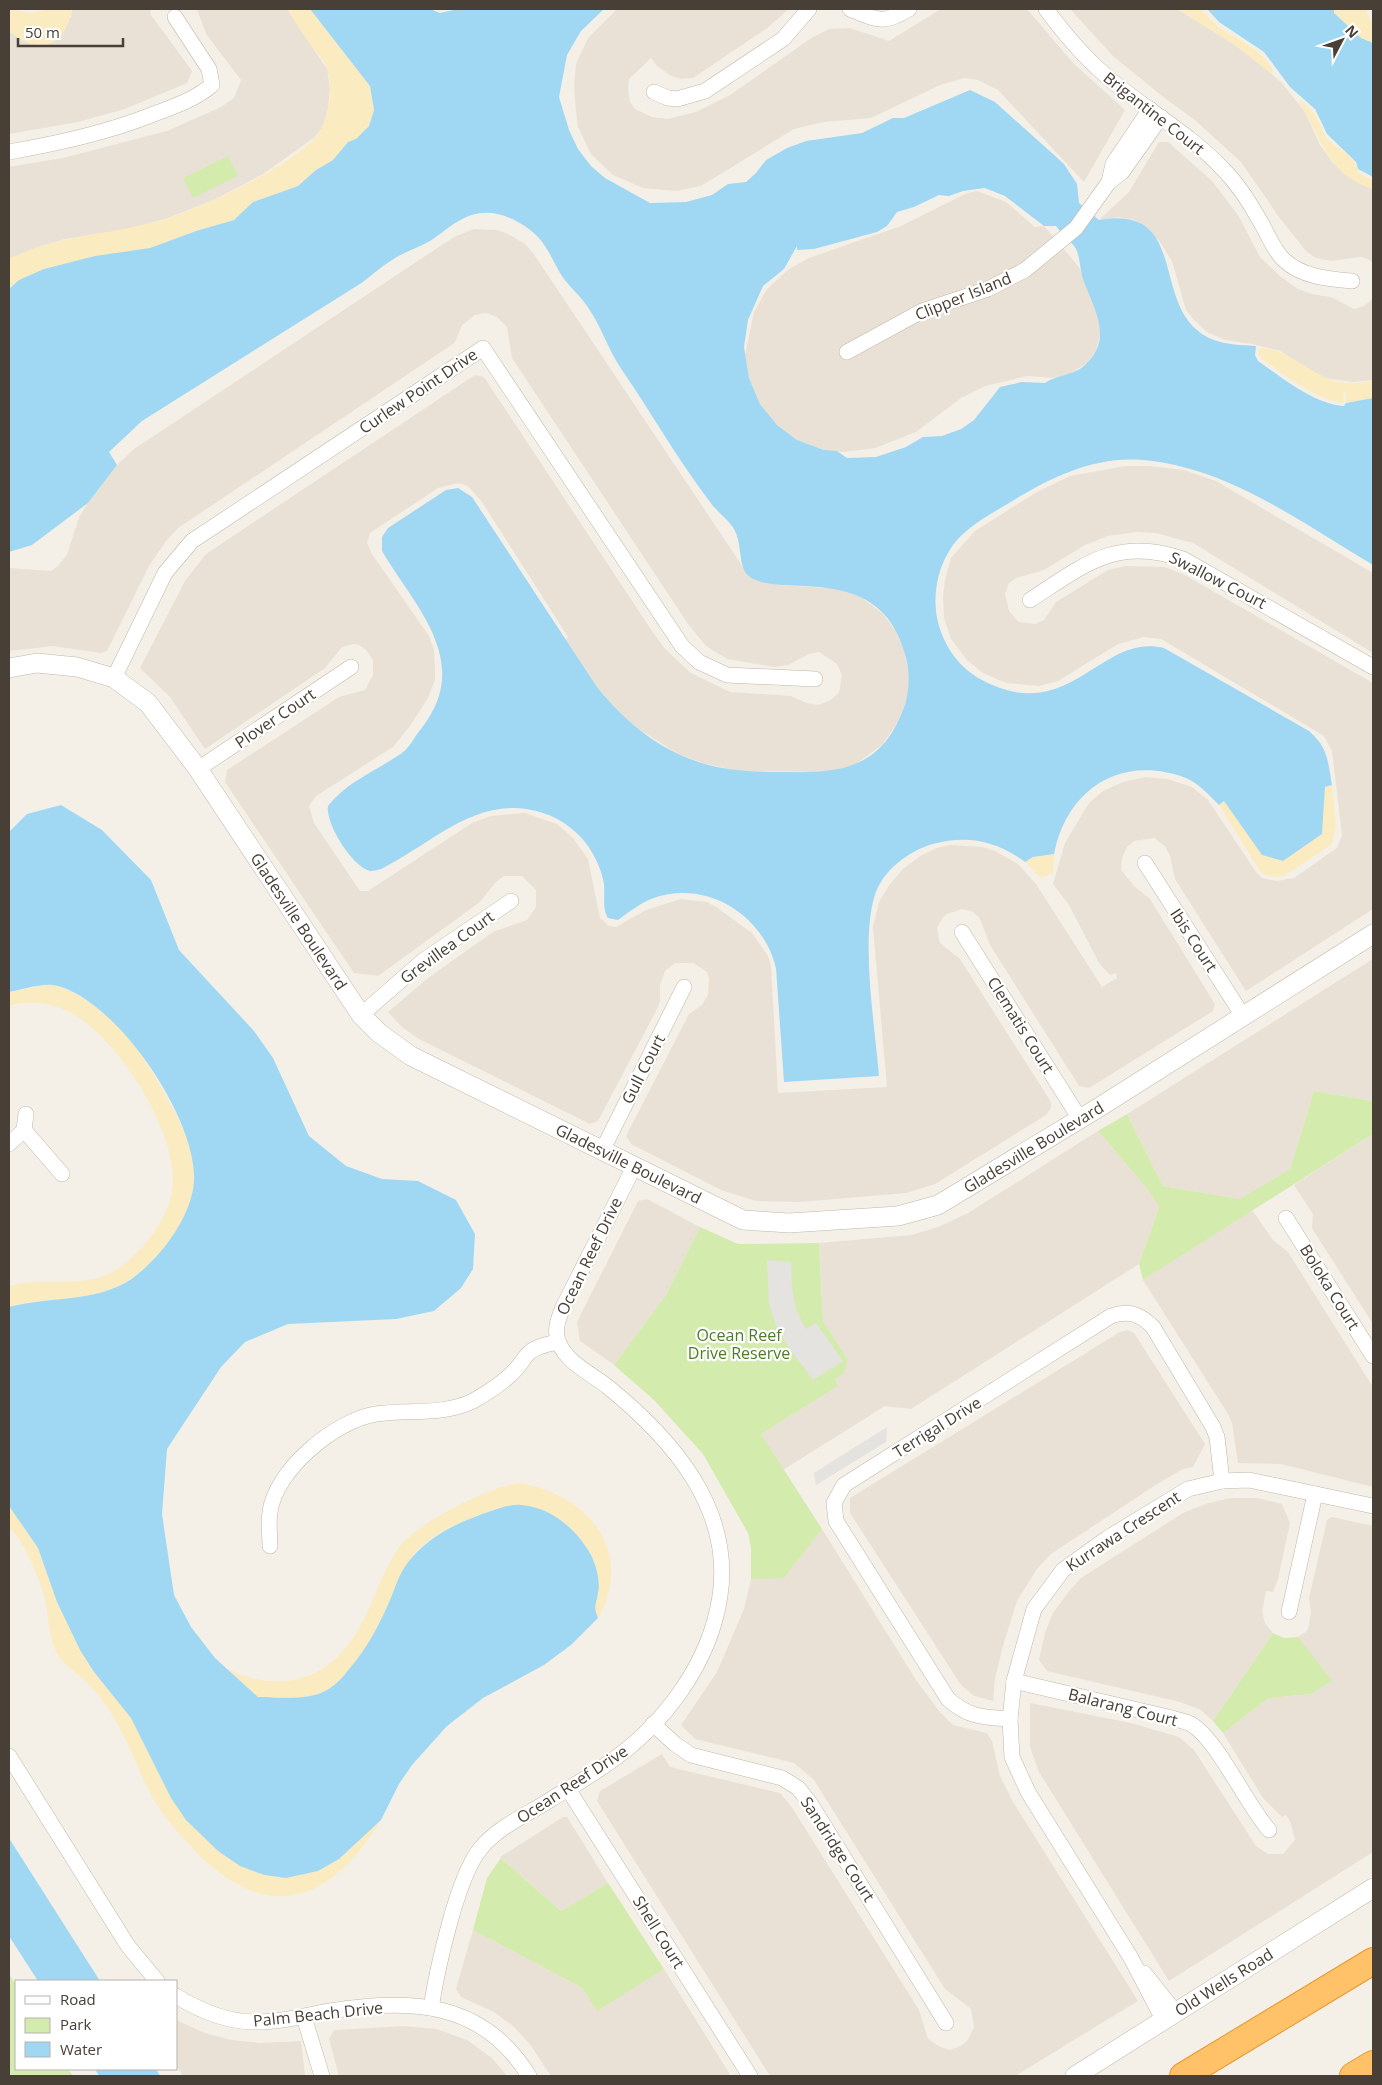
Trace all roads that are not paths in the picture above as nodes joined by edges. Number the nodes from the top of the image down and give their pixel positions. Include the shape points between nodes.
1 (809, 9) edge
2 (850, 9) edge
3 (909, 9) edge
4 (1046, 9) edge
5 (175, 17) dead end
6 (654, 92) dead end
7 (1156, 113) junction
8 (9, 152) edge
9 (1352, 281) dead end
10 (847, 352) dead end
11 (1030, 600) dead end
12 (351, 667) dead end
13 (1373, 667) edge
14 (9, 668) edge
15 (114, 678) junction
16 (815, 679) dead end
17 (198, 769) junction
18 (1145, 863) dead end
19 (511, 901) dead end
20 (962, 932) dead end
21 (1373, 934) edge
22 (684, 987) dead end
23 (361, 1015) junction
24 (1244, 1016) junction
25 (26, 1114) dead end
26 (1080, 1119) junction
27 (24, 1130) junction
28 (9, 1144) edge
29 (602, 1151) junction
30 (634, 1167) junction
31 (62, 1174) dead end
32 (1286, 1218) dead end
33 (558, 1342) junction
34 (1373, 1356) edge
35 (1222, 1481) junction
36 (1315, 1494) junction
37 (1373, 1506) edge
38 (270, 1546) dead end
39 (1289, 1612) dead end
40 (1014, 1681) junction
41 (1010, 1719) junction
42 (653, 1724) junction
43 (9, 1756) edge
44 (568, 1789) junction
45 (1269, 1830) dead end
46 (1373, 1888) edge
47 (1373, 1960) edge
48 (155, 1980) edge
49 (178, 1997) edge
50 (432, 2008) junction
51 (304, 2017) junction
52 (1170, 2017) junction
53 (946, 2022) dead end
54 (1373, 2064) edge
55 (322, 2076) edge
56 (529, 2076) edge
57 (750, 2076) edge
58 (1075, 2076) edge
59 (1183, 2076) edge
60 (1353, 2076) edge

1 - 6 street via 783,39 705,91 677,99
2 - 3 street via 881,21
4 - 7 street, Brigantine Court via 1060,29 1104,74
5 - 8 street via 209,69 212,86 196,98 113,130
7 - 9 street, Brigantine Court via 1192,139 1224,170 1284,260 1296,269 1320,278
7 - 10 street, Clipper Island via 1113,164 1109,182 1066,239 1025,270 988,289 922,311
11 - 13 street, Swallow Court via 1101,557 1142,549 1163,552 1183,558
12 - 17 street, Plover Court
14 - 15 street, Gladesville Boulevard via 37,663 58,664
15 - 16 street, Curlew Point Drive via 165,573 192,541 483,348 682,646 699,662 728,675
15 - 17 street, Gladesville Boulevard via 148,703
17 - 23 street, Gladesville Boulevard
18 - 24 street, Ibis Court
19 - 23 street, Grevillea Court via 424,960
20 - 26 street, Clematis Court
21 - 24 street, Gladesville Boulevard
22 - 29 street, Gull Court
23 - 29 street, Gladesville Boulevard via 379,1033 411,1056
24 - 26 street, Gladesville Boulevard
25 - 27 street
26 - 30 street, Gladesville Boulevard via 950,1199 898,1216 789,1223 743,1220
27 - 28 street
27 - 31 street
29 - 30 street, Gladesville Boulevard
30 - 33 street, Ocean Reef Drive via 564,1305 557,1324
32 - 34 street, Boloka Court
33 - 38 street via 530,1351 498,1386 472,1401 425,1412 401,1410 373,1414 345,1425 323,1439 305,1453 276,1493 270,1511
33 - 42 street, Ocean Reef Drive via 568,1357 635,1410 664,1439 705,1495 717,1529 722,1565 714,1624 686,1685
35 - 36 street, Kurrawa Crescent via 1249,1480
35 - 40 street, Kurrawa Crescent via 1188,1489 1106,1539 1063,1570 1034,1609
35 - 41 street, Terrigal Drive via 1217,1437 1205,1412 1153,1327 1144,1318 1129,1312 1111,1316 844,1486 834,1503 836,1521 948,1699 962,1711 975,1716
36 - 37 street, Kurrawa Crescent
36 - 39 street
40 - 41 street, Kurrawa Crescent
40 - 45 street, Balarang Court via 1191,1724 1214,1748 1254,1813
41 - 52 street, Kurrawa Crescent via 1012,1757 1028,1792 1131,1958 1162,1993
42 - 44 street, Ocean Reef Drive via 608,1764
42 - 53 street, Sandridge Court via 691,1755 782,1778 798,1788
43 - 48 street via 128,1946
44 - 50 street, Ocean Reef Drive via 500,1831 481,1848 468,1870 452,1918
44 - 57 street, Shell Court
46 - 52 street, Old Wells Road
47 - 59 highway
49 - 51 street, Palm Beach Drive via 225,2019 258,2022
50 - 51 street, Palm Beach Drive via 374,2006
50 - 56 street, Palm Beach Drive via 448,2011 482,2026 512,2050
51 - 55 street
52 - 58 street, Old Wells Road
54 - 60 highway

